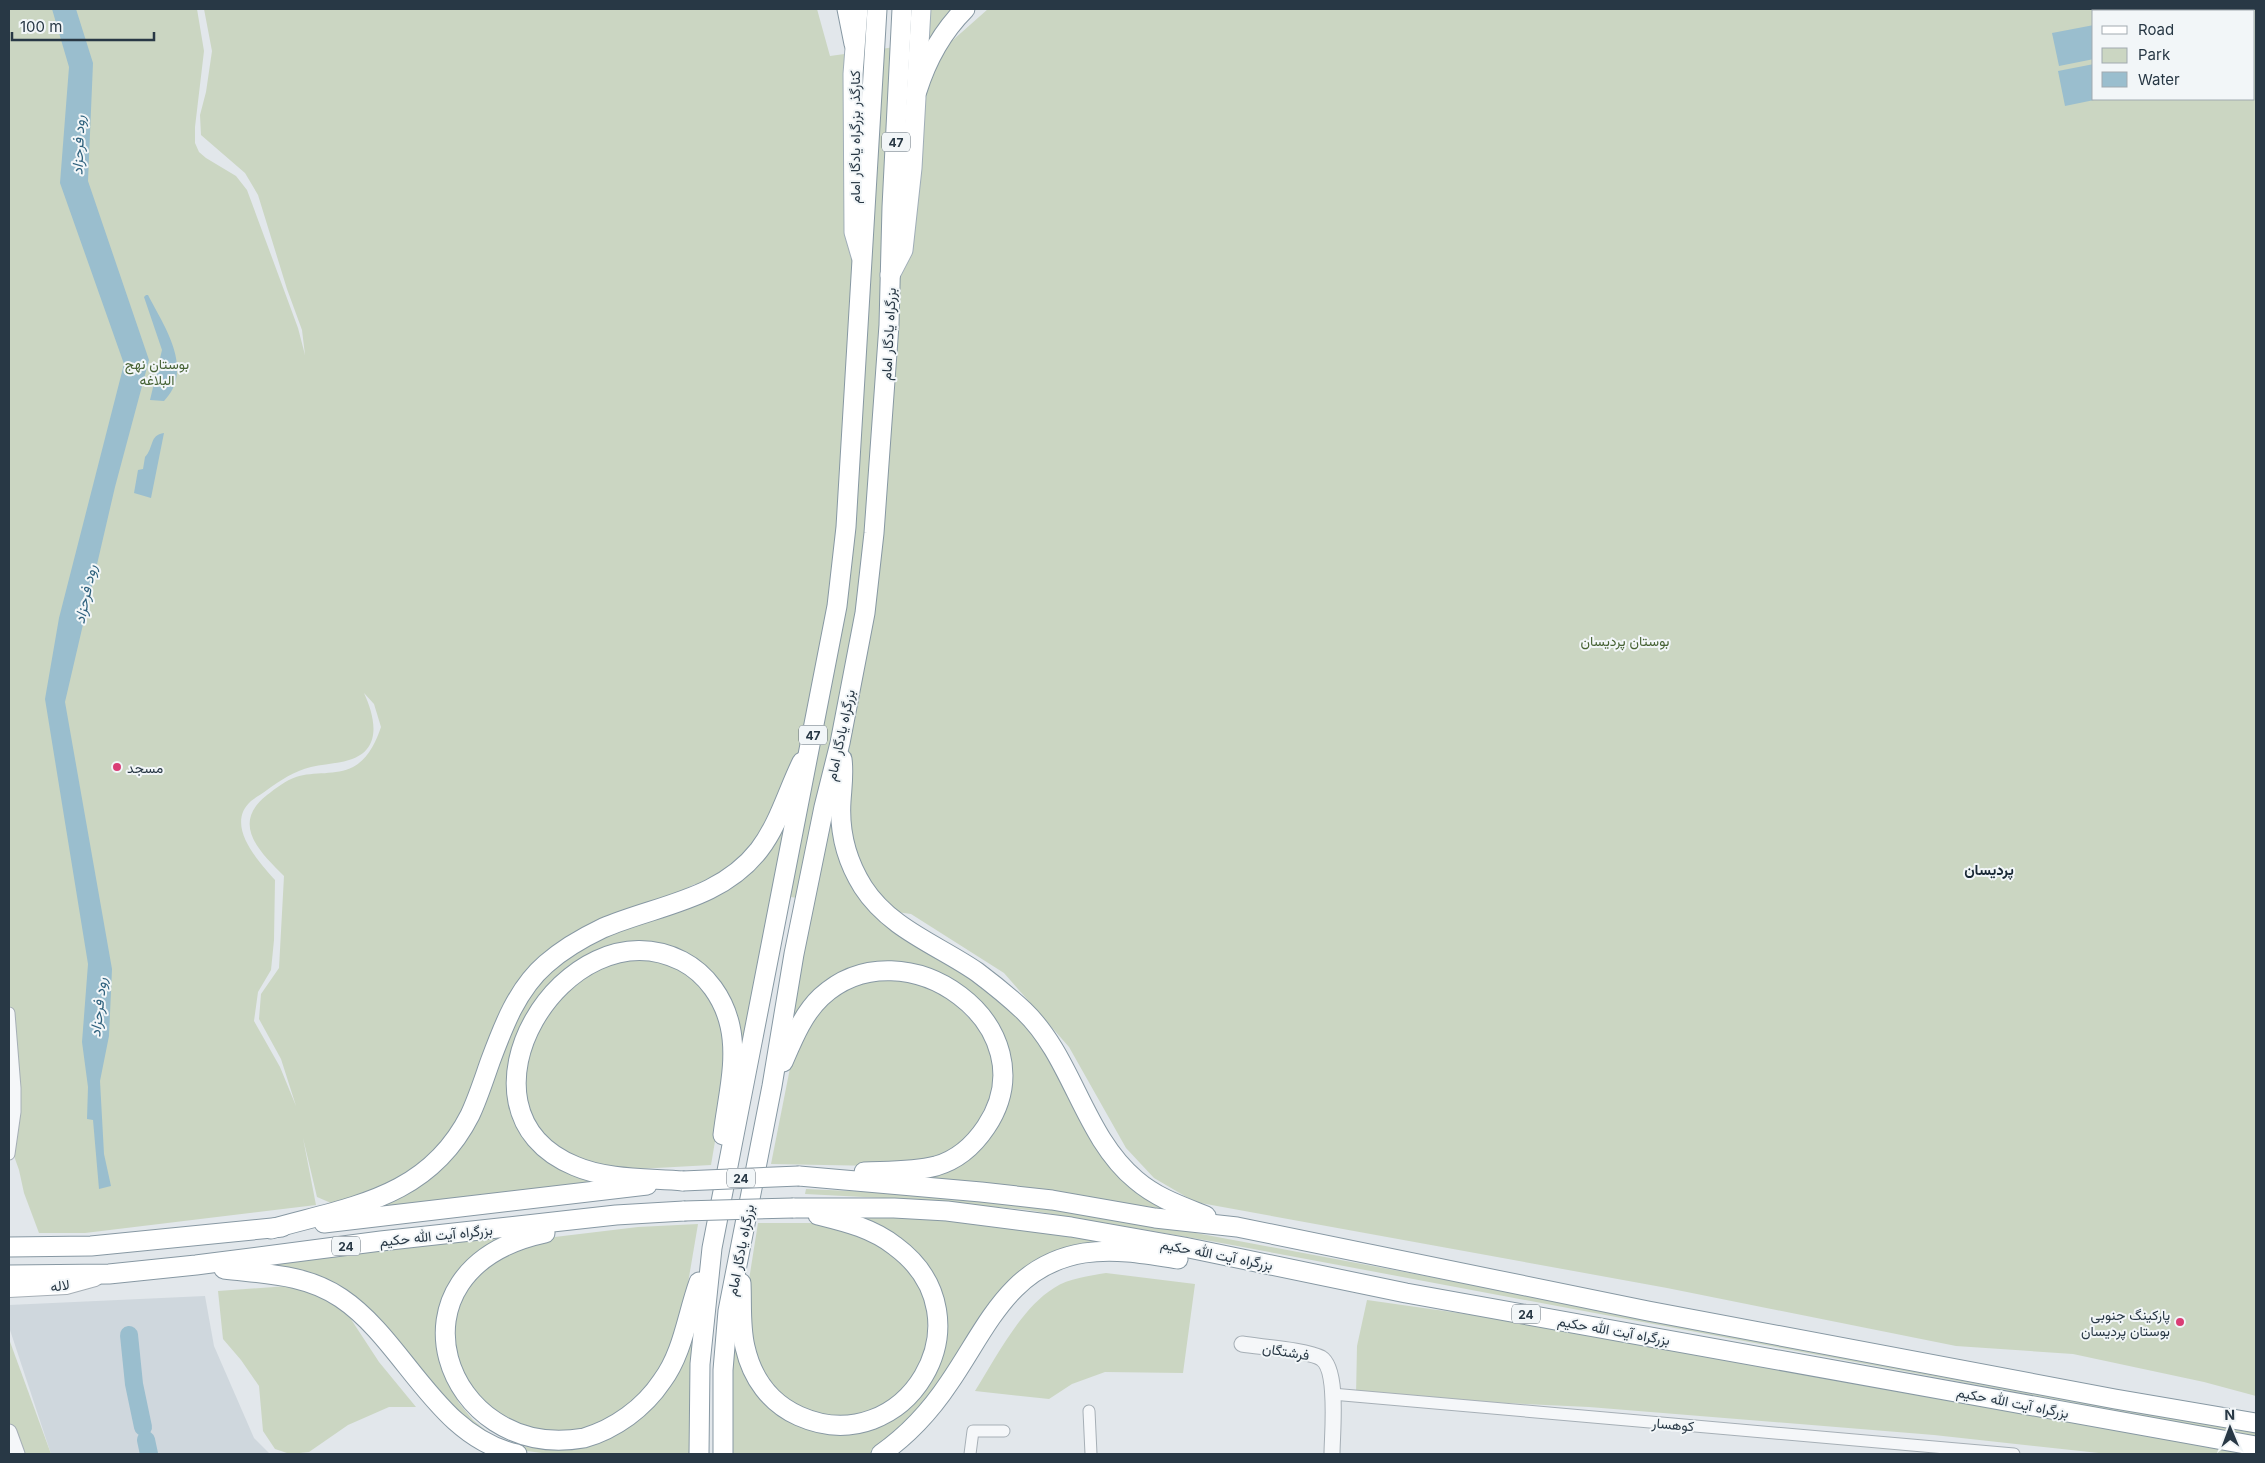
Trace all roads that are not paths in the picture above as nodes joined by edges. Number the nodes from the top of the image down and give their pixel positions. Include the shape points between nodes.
1 (847, 9) edge
2 (858, 9) edge
3 (877, 9) edge
4 (902, 9) edge
5 (921, 9) edge
6 (965, 9) edge
7 (854, 44) junction
8 (917, 91) junction
9 (863, 263) junction
10 (890, 275) junction
11 (811, 742) junction
12 (840, 743) junction
13 (9, 1013) edge
14 (772, 1086) junction
15 (9, 1154) edge
16 (728, 1166) junction
17 (800, 1176) junction
18 (683, 1181) junction
19 (793, 1208) junction
20 (616, 1215) junction
21 (1237, 1227) junction
22 (271, 1228) junction
23 (9, 1237) edge
24 (90, 1246) junction
25 (9, 1247) edge
26 (712, 1248) junction
27 (740, 1250) junction
28 (196, 1265) junction
29 (109, 1274) junction
30 (9, 1275) edge
31 (9, 1289) edge
32 (1406, 1293) junction
33 (1242, 1344) dead end
34 (1332, 1394) junction
35 (1089, 1411) dead end
36 (2256, 1423) edge
37 (1004, 1431) dead end
38 (9, 1432) edge
39 (2256, 1446) edge
40 (17, 1454) edge
41 (517, 1454) edge
42 (699, 1454) edge
43 (723, 1454) edge
44 (881, 1454) edge
45 (970, 1454) edge
46 (1091, 1454) edge
47 (1332, 1454) edge
48 (2014, 1454) edge

1 - 7 main road
2 - 7 main road, کنارگذر بزرگراه یادگار امام
3 - 9 main road, بزرگراه یادگار امام / 47
4 - 10 main road, بزرگراه یادگار امام / 47
5 - 8 main road
6 - 8 main road via 944,32 934,49
7 - 9 main road, کنارگذر بزرگراه یادگار امام via 854,232
8 - 10 main road via 903,250
9 - 11 main road, بزرگراه یادگار امام / 47 via 846,527 837,606
10 - 12 main road, بزرگراه یادگار امام / 47 via 889,335 874,533 865,613
11 - 16 main road, بزرگراه یادگار امام / 47
11 - 22 main road via 770,833 759,851 740,869 697,896 583,938 561,951 530,980 505,1022 470,1114 451,1144 431,1166 390,1194
12 - 14 main road, بزرگراه یادگار امام / 47 via 794,954
12 - 21 main road via 844,773 841,816 844,845 854,870 874,901 907,929 977,972 1025,1012 1056,1054 1102,1138 1135,1179 1164,1200
13 - 15 street via 15,1112
14 - 17 main road via 814,1003 840,982 875,971 918,974 949,987 976,1009 997,1044 1002,1066 998,1102 981,1134 962,1152 936,1166 914,1170
14 - 27 main road, بزرگراه یادگار امام / 47
16 - 18 main road via 722,1137 732,1038 720,999 712,985 676,958 648,951 613,955 594,962 562,984 548,998 532,1023 517,1067 519,1108 534,1136 546,1150 575,1166 605,1174
16 - 26 main road, بزرگراه یادگار امام / 47
17 - 18 main road, 24, bridge
17 - 21 main road, بزرگراه آیت الله حکیم / 24 via 1052,1200 1155,1218
18 - 22 main road, بزرگراه آیت الله حکیم / 24
19 - 20 main road, بزرگراه آیت الله حکیم / 24, bridge
19 - 27 main road via 874,1232 906,1254 924,1275 938,1315 936,1349 928,1373 905,1401 875,1420 840,1426 808,1420 776,1402 756,1377 745,1347
19 - 32 main road, بزرگراه آیت الله حکیم / 24 via 894,1208 1024,1220 1184,1247
20 - 26 main road via 512,1243 481,1261 459,1287 450,1306 446,1328 447,1360 463,1400 492,1428 527,1442 563,1443 594,1435 628,1417 654,1392 671,1366
20 - 28 main road, بزرگراه آیت الله حکیم / 24
21 - 36 main road, بزرگراه آیت الله حکیم / 24 via 1658,1313
22 - 24 main road, بزرگراه آیت الله حکیم / 24
23 - 24 street
24 - 25 main road, بزرگراه آیت الله حکیم / 24
26 - 42 main road, بزرگراه یادگار امام / 47 via 700,1364
27 - 43 main road, بزرگراه یادگار امام / 47 via 725,1342
28 - 29 main road, بزرگراه آیت الله حکیم / 24
28 - 41 main road via 296,1278 340,1298 368,1322 464,1429 483,1443
29 - 30 main road, بزرگراه آیت الله حکیم / 24
29 - 31 main road, لاله via 66,1286
32 - 39 main road, بزرگراه آیت الله حکیم / 24
32 - 44 main road via 1140,1253 1102,1252 1066,1258 1046,1265 1018,1283 934,1404 919,1422
33 - 34 street, فرشتگان via 1321,1358 1329,1370
34 - 47 street, فرشتگان
34 - 48 street, کوهسار
35 - 46 street
37 - 45 street via 973,1431
38 - 40 street

